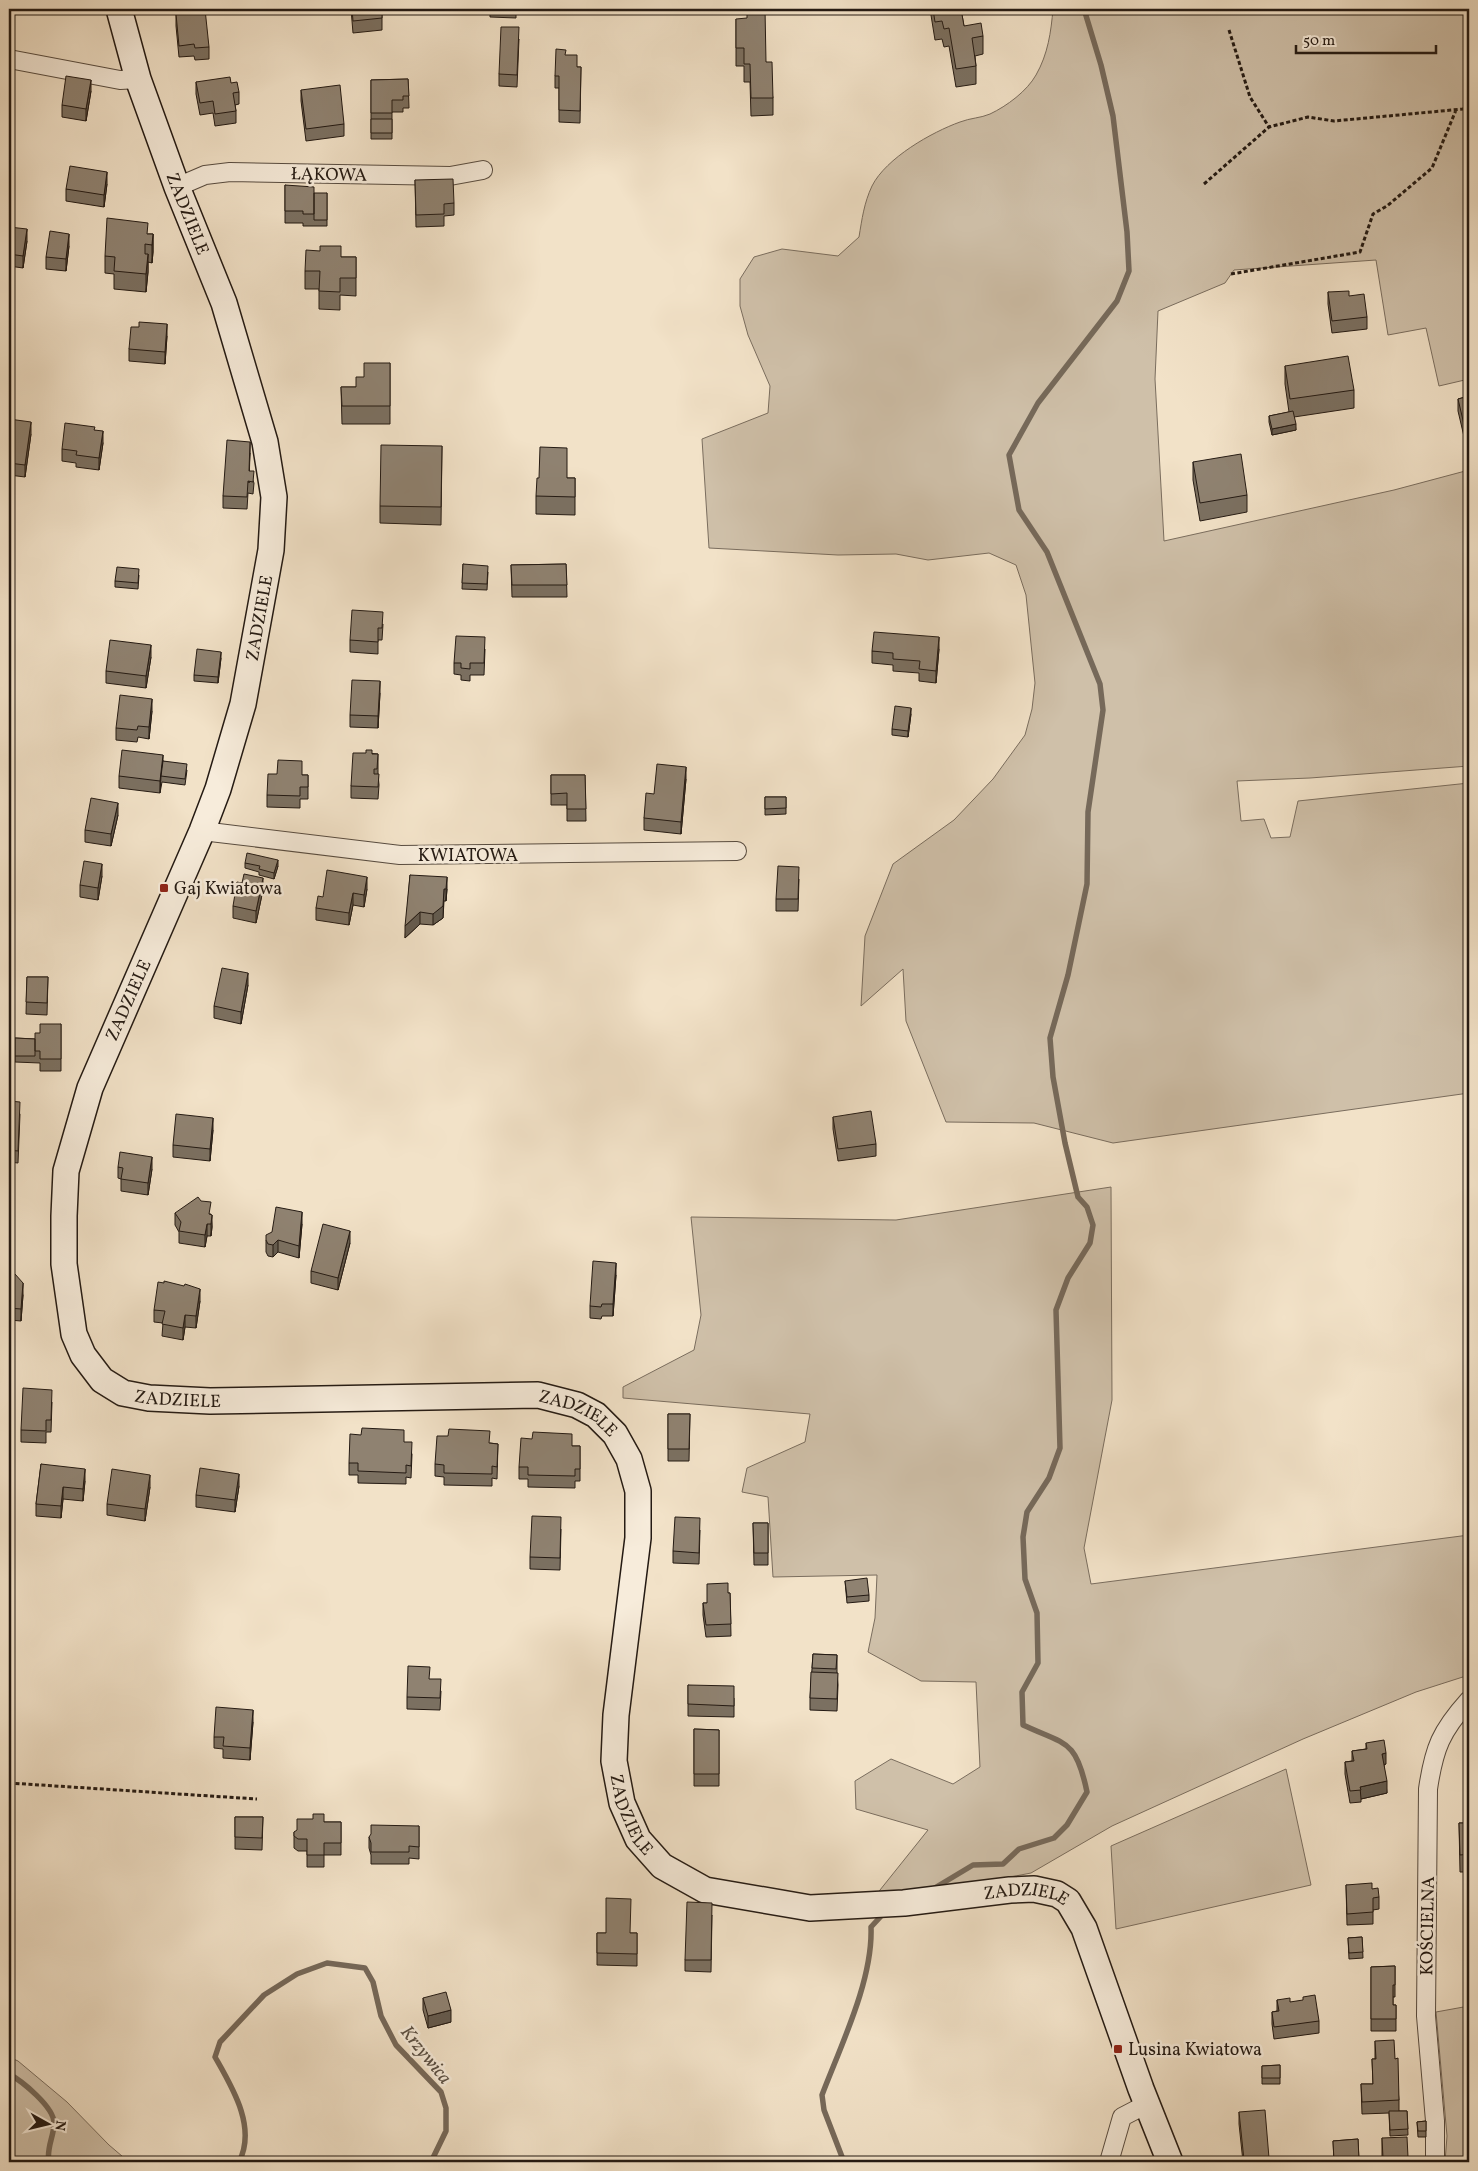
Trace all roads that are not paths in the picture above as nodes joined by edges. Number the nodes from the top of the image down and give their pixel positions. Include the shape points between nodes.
1 (119, 9) edge
2 (9, 59) edge
3 (138, 79) junction
4 (483, 170) dead end
5 (178, 188) junction
6 (202, 831) junction
7 (737, 851) dead end
8 (1469, 1700) edge
9 (1144, 2096) junction
10 (1109, 2162) edge
11 (1170, 2162) edge
12 (1435, 2162) edge

1 - 3 street, ZADZIELE
2 - 3 street via 120,80
3 - 5 street, ZADZIELE
4 - 5 street, ŁĄKOWA via 450,176 230,172 205,175
5 - 6 street, ZADZIELE via 224,303 265,442 274,497 271,550 243,704
6 - 7 street, KWIATOWA via 400,855
6 - 9 street, ZADZIELE via 90,1088 66,1171 64,1264 74,1334 83,1355 102,1380 123,1393 149,1398 210,1402 538,1395 577,1404 596,1415 615,1434 630,1459 638,1490 638,1538 616,1714 614,1761 622,1802 638,1839 662,1866 705,1890 810,1908 904,1903 1010,1890 1034,1889 1057,1894 1068,1901 1084,1928
8 - 12 street, KOŚCIELNA via 1442,1736 1433,1756 1428,1788 1426,2016 1435,2121
9 - 10 street via 1122,2117
9 - 11 street, ZADZIELE

